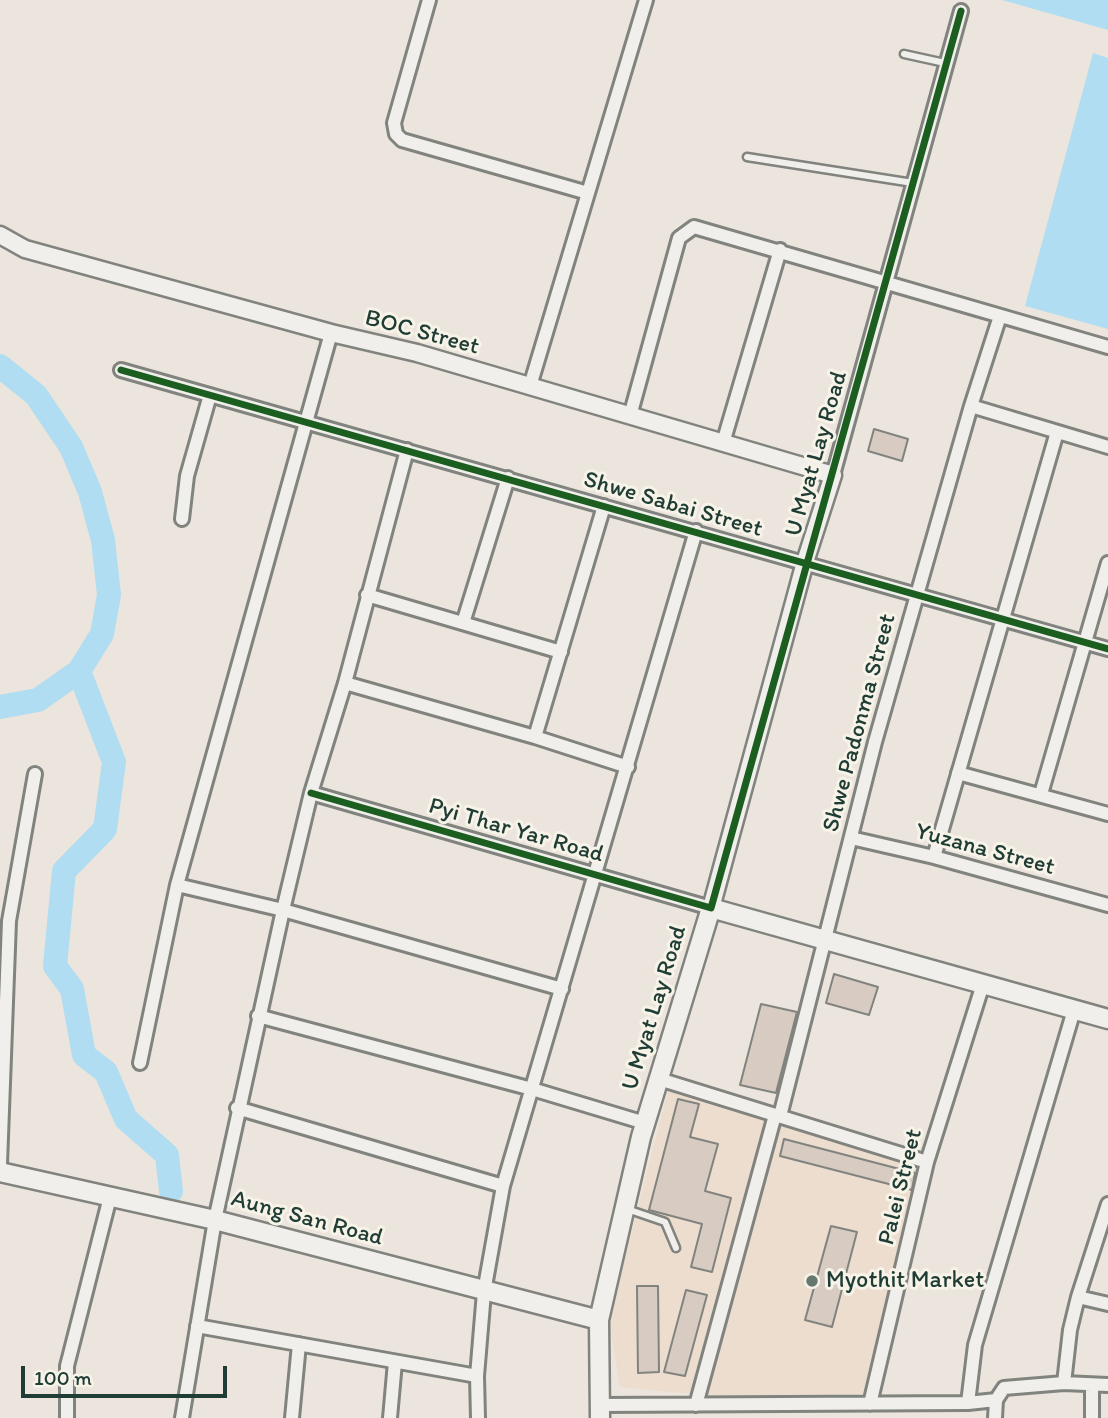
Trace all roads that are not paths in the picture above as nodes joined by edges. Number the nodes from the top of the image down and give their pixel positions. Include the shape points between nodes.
1 (429, 0) edge
2 (646, 0) edge
3 (961, 11) dead end
4 (904, 54) dead end
5 (945, 63) junction
6 (747, 157) dead end
7 (913, 183) junction
8 (588, 193) junction
9 (0, 235) edge
10 (780, 250) junction
11 (886, 281) junction
12 (1000, 316) junction
13 (331, 333) junction
14 (1108, 347) edge
15 (121, 370) dead end
16 (530, 386) junction
17 (210, 395) junction
18 (971, 406) junction
19 (630, 416) junction
20 (308, 422) junction
21 (1057, 432) junction
22 (723, 443) junction
23 (1108, 447) edge
24 (407, 450) junction
25 (833, 475) junction
26 (508, 478) junction
27 (604, 506) junction
28 (182, 519) dead end
29 (696, 531) junction
30 (805, 562) junction
31 (1108, 563) edge
32 (917, 595) junction
33 (368, 596) junction
34 (1002, 618) junction
35 (463, 623) junction
36 (1085, 642) junction
37 (1108, 649) edge
38 (561, 652) junction
39 (345, 683) junction
40 (535, 737) junction
41 (628, 767) junction
42 (958, 772) junction
43 (35, 774) dead end
44 (310, 793) junction
45 (1041, 794) junction
46 (1108, 814) edge
47 (850, 838) junction
48 (934, 856) junction
49 (597, 873) junction
50 (177, 886) junction
51 (1107, 900) edge
52 (710, 908) junction
53 (282, 910) junction
54 (825, 940) junction
55 (983, 984) junction
56 (562, 989) junction
57 (1074, 1010) junction
58 (258, 1016) junction
59 (1108, 1019) edge
60 (140, 1063) dead end
61 (659, 1079) junction
62 (532, 1089) junction
63 (237, 1108) junction
64 (777, 1115) junction
65 (645, 1123) junction
66 (928, 1162) junction
67 (0, 1164) edge
68 (0, 1172) edge
69 (503, 1185) junction
70 (110, 1197) junction
71 (1108, 1204) edge
72 (625, 1208) junction
73 (215, 1220) junction
74 (1105, 1222) edge
75 (676, 1248) dead end
76 (484, 1292) junction
77 (1078, 1297) junction
78 (1108, 1304) edge
79 (599, 1320) junction
80 (197, 1326) junction
81 (299, 1344) junction
82 (395, 1362) junction
83 (477, 1376) junction
84 (1064, 1383) junction
85 (1093, 1385) junction
86 (1108, 1385) edge
87 (996, 1400) junction
88 (968, 1403) junction
89 (870, 1404) junction
90 (696, 1405) junction
91 (600, 1412) edge
92 (67, 1418) edge
93 (182, 1418) edge
94 (292, 1418) edge
95 (390, 1418) edge
96 (478, 1418) edge
97 (995, 1418) edge
98 (1092, 1418) edge

1 - 8 street via 394,123 396,134
2 - 8 street
3 - 5 street, U Myat Lay Road
4 - 5 lane
5 - 7 street, U Myat Lay Road
6 - 7 lane
7 - 11 street, U Myat Lay Road
8 - 16 street
9 - 13 street, BOC Street via 25,249
10 - 11 street
10 - 19 street via 694,227 678,238
10 - 22 street
11 - 12 street
11 - 25 street, U Myat Lay Road
12 - 14 street
12 - 18 street, Shwe Padonma Street
13 - 16 street, BOC Street
13 - 20 street
15 - 17 street, Shwe Sabai Street
16 - 19 street, BOC Street
17 - 20 street, Shwe Sabai Street
17 - 28 street via 187,476
18 - 21 street
18 - 32 street, Shwe Padonma Street
19 - 22 street, BOC Street
20 - 24 street, Shwe Sabai Street
20 - 50 street
21 - 23 street
21 - 34 street
22 - 25 street, BOC Street
24 - 26 street, Shwe Sabai Street
24 - 33 street
25 - 30 street, U Myat Lay Road
26 - 27 street, Shwe Sabai Street
26 - 35 street
27 - 29 street, Shwe Sabai Street
27 - 38 street
29 - 30 street, Shwe Sabai Street
29 - 41 street
30 - 32 street, Shwe Sabai Street
30 - 52 street, U Myat Lay Road
31 - 36 street
32 - 34 street, Shwe Sabai Street
32 - 47 street, Shwe Padonma Street
33 - 35 street
33 - 39 street
34 - 36 street, Shwe Sabai Street
34 - 42 street
35 - 38 street
36 - 37 street, Shwe Sabai Street
36 - 45 street
38 - 40 street
39 - 40 street
39 - 44 street
40 - 41 street
41 - 49 street
42 - 45 street
42 - 48 street
43 - 67 street via 9,921
44 - 49 street, Pyi Thar Yar Road
44 - 53 street
45 - 46 street
47 - 48 street, Yuzana Street
47 - 54 street, Shwe Padonma Street
48 - 51 street, Yuzana Street
49 - 52 street, Pyi Thar Yar Road
49 - 56 street
50 - 53 street
50 - 60 street
52 - 54 main road, Pyi Thar Yar Road
52 - 61 main road, U Myat Lay Road
53 - 56 street
53 - 58 street
54 - 55 main road, Pyi Thar Yar Road
54 - 64 street, Shwe Padonma Street
55 - 57 main road, Pyi Thar Yar Road
55 - 66 street, Palei Street
56 - 62 street
57 - 59 main road, Pyi Thar Yar Road
57 - 88 street via 975,1345
58 - 62 street
58 - 63 street
61 - 64 street
61 - 65 main road, U Myat Lay Road
62 - 65 street
62 - 69 street
63 - 69 street
63 - 73 street
64 - 66 street
64 - 90 street, Shwe Padonma Street
65 - 72 main road, U Myat Lay Road
66 - 89 street, Palei Street
68 - 70 main road, Aung San Road
69 - 76 street
70 - 73 main road, Aung San Road
70 - 92 street via 67,1366
71 - 74 street
72 - 75 lane via 666,1222
72 - 79 main road, U Myat Lay Road
73 - 76 main road, Aung San Road
73 - 80 street
74 - 77 street
76 - 79 main road, Aung San Road
76 - 83 street
77 - 78 street
77 - 84 street
79 - 91 main road, U Myat Lay Road
80 - 81 street
80 - 93 street
81 - 82 street
81 - 94 street
82 - 83 street
82 - 95 street
83 - 96 street
84 - 85 street
84 - 87 street via 1004,1388
85 - 86 street
85 - 98 street
87 - 88 street
87 - 97 street
88 - 89 street
89 - 90 street
90 - 91 street

